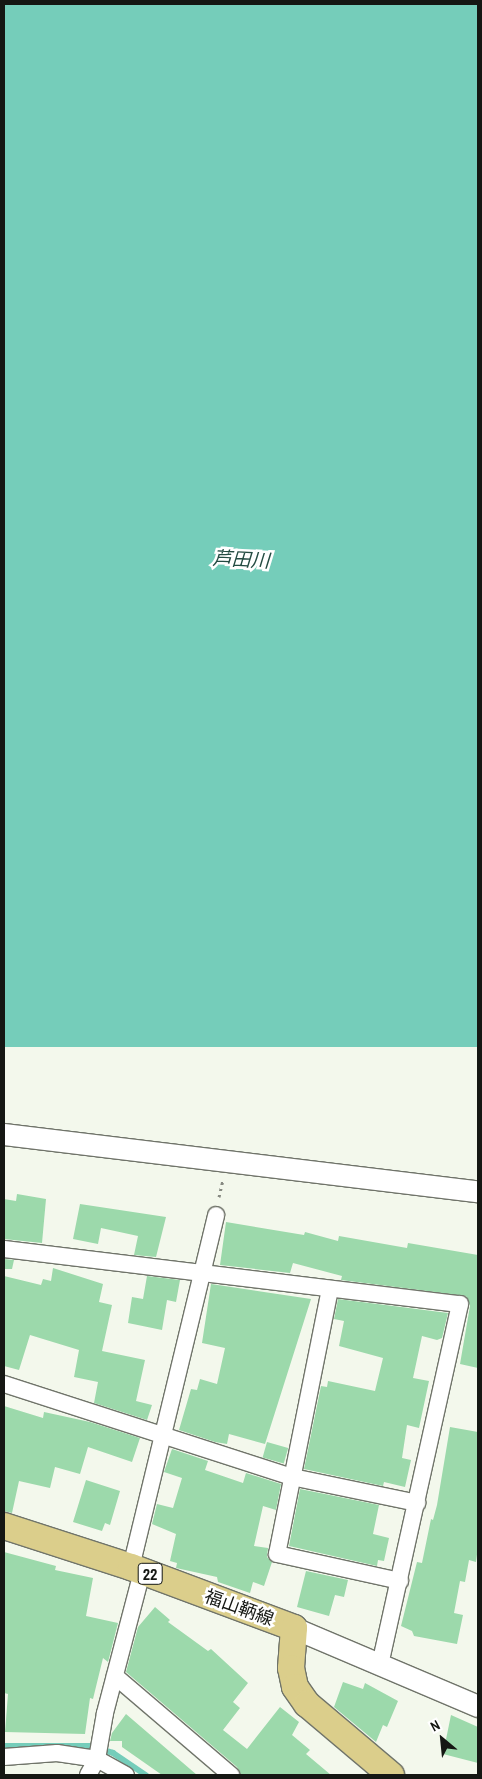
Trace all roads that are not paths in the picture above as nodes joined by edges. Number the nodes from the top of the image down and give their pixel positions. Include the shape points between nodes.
1 (4, 1134) edge
2 (478, 1191) edge
3 (216, 1215) road end
4 (4, 1248) edge
5 (203, 1272) junction
6 (330, 1289) junction
7 (4, 1384) edge
8 (163, 1435) junction
9 (292, 1477) junction
10 (417, 1503) junction
11 (4, 1526) edge
12 (136, 1569) junction
13 (400, 1581) junction
14 (294, 1628) junction
15 (380, 1664) junction
16 (115, 1676) junction
17 (478, 1706) edge
18 (98, 1753) junction
19 (4, 1757) edge
20 (88, 1775) edge
21 (126, 1775) edge
22 (230, 1775) edge
23 (391, 1775) edge

1 - 2 street
3 - 5 street
4 - 5 street
5 - 6 street
5 - 8 street
6 - 9 street
6 - 10 street via 460,1304
7 - 8 street
8 - 9 street
8 - 12 street
9 - 10 street
9 - 13 street via 277,1554
10 - 13 street
11 - 12 main road, 福山鞆線 / 22
12 - 14 main road, 福山鞆線 / 22
12 - 16 street
13 - 15 street
14 - 15 street
14 - 23 main road, 福山鞆線 via 291,1668 295,1686 307,1704
15 - 17 street
16 - 18 street
16 - 22 street
18 - 19 street
18 - 20 street
18 - 21 street

